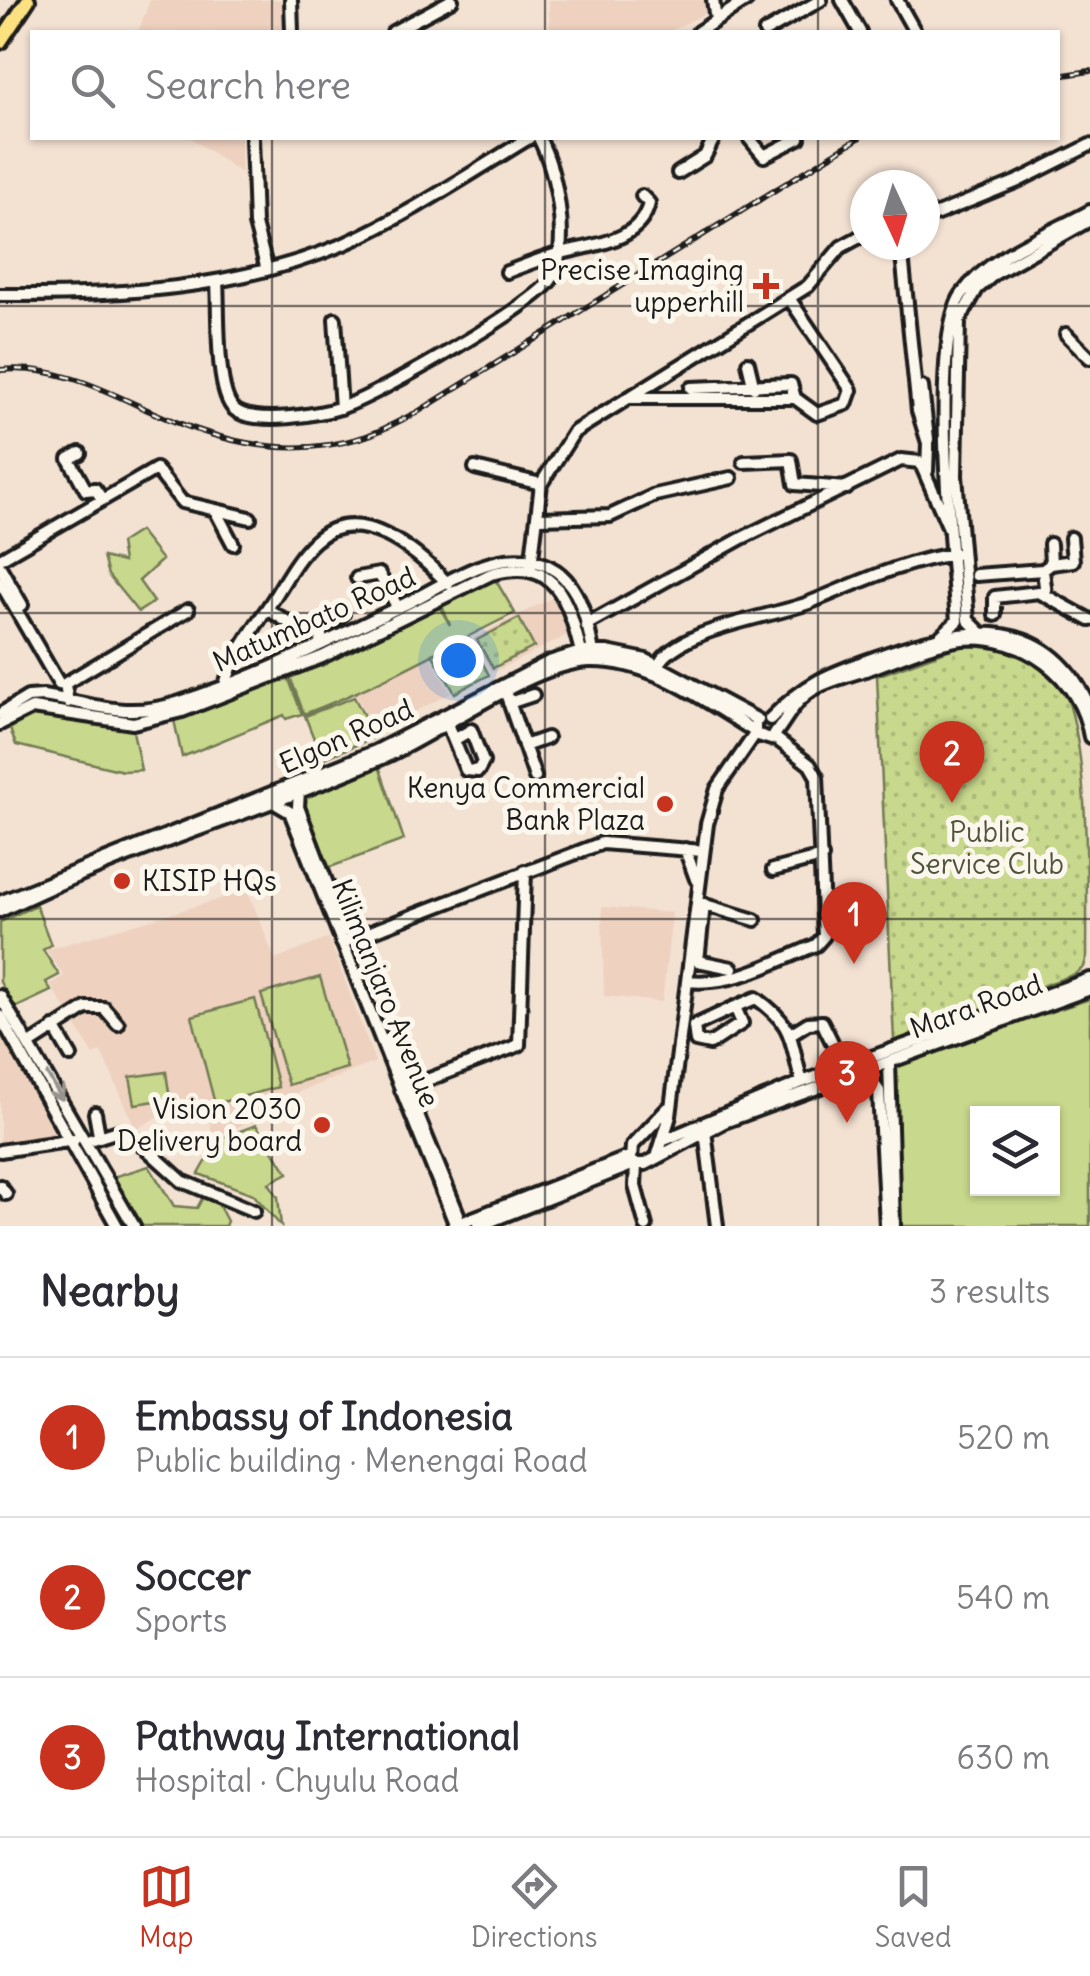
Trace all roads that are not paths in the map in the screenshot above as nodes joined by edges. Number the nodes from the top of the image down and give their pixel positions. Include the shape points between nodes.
1 (18, 0) edge
2 (28, 0) edge
3 (290, 0) edge
4 (452, 0) edge
5 (713, 0) edge
6 (748, 0) edge
7 (820, 0) edge
8 (842, 0) edge
9 (897, 0) edge
10 (716, 20) junction
11 (0, 26) edge
12 (292, 30) edge
13 (398, 30) edge
14 (701, 30) edge
15 (769, 30) edge
16 (859, 30) edge
17 (914, 30) edge
18 (0, 42) edge
19 (252, 140) edge
20 (525, 140) edge
21 (539, 140) edge
22 (713, 140) edge
23 (750, 140) edge
24 (795, 140) edge
25 (1088, 145) edge
26 (678, 173) dead end
27 (642, 196) dead end
28 (1090, 211) edge
29 (940, 214) edge
30 (1090, 220) edge
31 (850, 242) edge
32 (558, 253) junction
33 (903, 260) edge
34 (267, 270) junction
35 (507, 272) dead end
36 (218, 282) junction
37 (0, 295) edge
38 (789, 298) junction
39 (335, 319) dead end
40 (1066, 334) dead end
41 (1090, 358) edge
42 (748, 363) dead end
43 (691, 388) dead end
44 (754, 388) junction
45 (630, 398) junction
46 (795, 398) junction
47 (341, 408) junction
48 (80, 452) dead end
49 (744, 462) dead end
50 (475, 468) dead end
51 (927, 472) junction
52 (731, 478) dead end
53 (542, 484) junction
54 (848, 488) junction
55 (102, 499) junction
56 (215, 510) junction
57 (250, 518) dead end
58 (540, 518) junction
59 (951, 532) junction
60 (1071, 538) dead end
61 (233, 544) dead end
62 (1050, 544) dead end
63 (958, 554) junction
64 (0, 563) edge
65 (531, 566) junction
66 (1047, 567) junction
67 (976, 575) dead end
68 (357, 578) dead end
69 (469, 579) junction
70 (0, 582) edge
71 (447, 582) junction
72 (453, 594) junction
73 (1046, 595) junction
74 (267, 609) junction
75 (188, 610) dead end
76 (396, 613) junction
77 (343, 614) dead end
78 (995, 615) dead end
79 (1090, 620) edge
80 (288, 622) dead end
81 (588, 625) junction
82 (575, 626) junction
83 (348, 631) junction
84 (980, 632) junction
85 (942, 636) junction
86 (353, 642) junction
87 (319, 649) junction
88 (587, 652) junction
89 (658, 666) junction
90 (63, 682) junction
91 (225, 686) junction
92 (534, 695) dead end
93 (507, 698) junction
94 (61, 704) junction
95 (1088, 710) edge
96 (0, 714) edge
97 (132, 718) junction
98 (483, 722) dead end
99 (0, 724) edge
100 (448, 724) junction
101 (765, 728) junction
102 (470, 730) junction
103 (547, 738) dead end
104 (1090, 738) edge
105 (454, 740) junction
106 (524, 746) junction
107 (535, 777) dead end
108 (300, 791) junction
109 (272, 802) junction
110 (685, 848) junction
111 (702, 851) junction
112 (822, 857) junction
113 (773, 870) dead end
114 (525, 871) junction
115 (503, 879) junction
116 (698, 885) junction
117 (524, 896) junction
118 (0, 902) edge
119 (700, 903) junction
120 (0, 910) edge
121 (755, 920) dead end
122 (345, 942) junction
123 (732, 968) dead end
124 (1090, 979) edge
125 (688, 981) junction
126 (1090, 990) edge
127 (2, 1005) edge
128 (735, 1007) junction
129 (118, 1024) dead end
130 (54, 1027) junction
131 (792, 1033) junction
132 (832, 1042) dead end
133 (30, 1044) junction
134 (70, 1056) dead end
135 (889, 1062) junction
136 (864, 1070) junction
137 (802, 1082) junction
138 (403, 1089) junction
139 (95, 1112) dead end
140 (669, 1112) junction
141 (689, 1128) junction
142 (706, 1131) junction
143 (99, 1135) junction
144 (648, 1135) junction
145 (85, 1137) junction
146 (662, 1140) junction
147 (71, 1142) junction
148 (0, 1151) edge
149 (653, 1160) junction
150 (633, 1162) junction
151 (109, 1180) junction
152 (96, 1188) junction
153 (639, 1197) junction
154 (453, 1209) junction
155 (254, 1211) dead end
156 (476, 1222) edge
157 (458, 1225) edge
158 (118, 1226) edge
159 (134, 1226) edge
160 (445, 1226) edge
161 (646, 1226) edge
162 (717, 1226) edge
163 (890, 1226) edge

1 - 11 main road
2 - 18 main road
3 - 12 street
4 - 13 street
5 - 10 street
6 - 10 street
7 - 15 street
8 - 16 street
9 - 17 street
10 - 14 street
19 - 34 street via 256,224
20 - 34 street via 347,242
21 - 32 street via 558,186
22 - 26 street via 704,156
23 - 24 street via 764,156
25 - 29 street
27 - 32 street via 648,207 636,225 594,248
28 - 59 street via 992,265 954,308 948,335
30 - 63 street via 994,274 976,289 959,321
31 - 38 street
32 - 35 street
32 - 47 street via 542,290
33 - 51 street
34 - 36 street
36 - 37 street
36 - 47 street via 223,386 231,407 280,418
38 - 45 street
38 - 46 street via 852,390 846,404 817,414
39 - 47 street
40 - 41 street
42 - 44 street
43 - 44 street
44 - 46 street via 792,384
45 - 46 street
45 - 53 street via 574,432
48 - 55 street via 69,459 86,490 95,489
49 - 54 street via 791,460 795,484
50 - 53 street
51 - 54 street via 920,462 893,464
51 - 59 street
52 - 58 street via 655,495 610,516
53 - 58 street
54 - 81 street via 742,538
55 - 56 street via 156,469 180,500
55 - 64 street
56 - 57 street
56 - 61 street
58 - 65 street
59 - 63 street
60 - 66 street via 1073,560
62 - 66 street
63 - 84 street via 968,620
63 - 85 street via 957,621
63 - 89 street via 929,557 698,637
64 - 90 street
65 - 69 street, Matumbato Road via 498,562
65 - 81 street via 562,576 580,595
65 - 82 street via 561,590
66 - 67 street
66 - 73 street
68 - 76 street via 379,574
69 - 71 street, Matumbato Road
69 - 72 street, Matumbato Road
70 - 90 street
71 - 72 street
71 - 74 street via 383,532 352,526 314,542
71 - 76 street, Matumbato Road
72 - 76 street, Matumbato Road
73 - 78 street via 1000,595 993,600
73 - 79 street
74 - 80 street
74 - 91 street
75 - 90 street
76 - 83 street, Matumbato Road
76 - 86 street, Matumbato Road
77 - 87 street via 322,625
81 - 82 street
81 - 88 street
82 - 88 street
83 - 86 street
83 - 87 street, Matumbato Road
84 - 85 street
84 - 95 street via 1013,636 1049,655 1078,684
85 - 101 street via 810,682
86 - 87 street, Matumbato Road
87 - 91 street, Matumbato Road
87 - 97 street, Matumbato Road via 182,710
88 - 89 street
88 - 118 street, Elgon Road via 549,662 376,751
89 - 101 street
90 - 94 street
91 - 97 street, Matumbato Road
92 - 93 street
93 - 100 street, Elgon Road
93 - 101 street, Elgon Road via 580,662 625,664
93 - 106 street
94 - 96 street, Matumbato Road via 28,697
94 - 97 street, Matumbato Road
94 - 99 street, Matumbato Road via 32,708
95 - 101 street via 1041,660 1007,642 965,639 816,687
95 - 104 street
98 - 102 street
100 - 105 street
100 - 108 street, Elgon Road
101 - 111 street via 717,789
101 - 112 street via 818,777
102 - 105 street
102 - 105 street via 482,762 478,771 466,770
103 - 106 street
106 - 107 street
108 - 109 street, Elgon Road
108 - 122 street, Kilimanjaro Avenue via 298,807
109 - 120 street, Elgon Road
109 - 122 street, Kilimanjaro Avenue via 290,812
110 - 111 street
110 - 114 street via 602,842
110 - 116 street
111 - 116 street
112 - 113 street
112 - 125 street via 819,943 723,980
114 - 115 street
114 - 117 street
115 - 117 street
115 - 122 street
116 - 119 street
117 - 138 street via 519,1045
119 - 121 street
119 - 123 street via 698,961
119 - 125 street
122 - 138 street, Kilimanjaro Avenue
124 - 137 street, Mara Road
125 - 140 street
126 - 135 street, Mara Road
127 - 133 street
127 - 147 street
128 - 128 street via 739,1029 710,1044 696,1040 694,1026
128 - 131 street via 756,998
129 - 130 street via 95,1005
130 - 133 street
130 - 134 street
131 - 132 street via 822,1022
131 - 137 street
133 -> 145 street
135 - 136 street, Mara Road
135 - 163 street
136 - 142 street, Mara Road
136 - 163 street via 880,1091
137 - 141 street, Mara Road
138 - 154 street, Kilimanjaro Avenue
139 - 143 street
140 - 141 street
140 - 144 street, Mara Road
140 - 146 street
141 - 146 street, Mara Road
142 - 149 street, Mara Road
142 - 162 street
143 - 145 street
143 - 155 street via 124,1134 182,1181
144 - 146 street
144 - 150 street, Mara Road via 632,1146
145 - 147 street
145 - 151 street
146 - 149 street
147 - 148 street
147 - 152 street
149 - 150 street, Mara Road
149 - 153 street
150 - 153 street
150 - 156 street, Mara Road
151 - 152 street
151 - 159 street
152 - 158 street
153 - 161 street
154 - 156 street
154 - 157 street, Kilimanjaro Avenue
154 - 160 street
156 - 157 street, Mara Road

